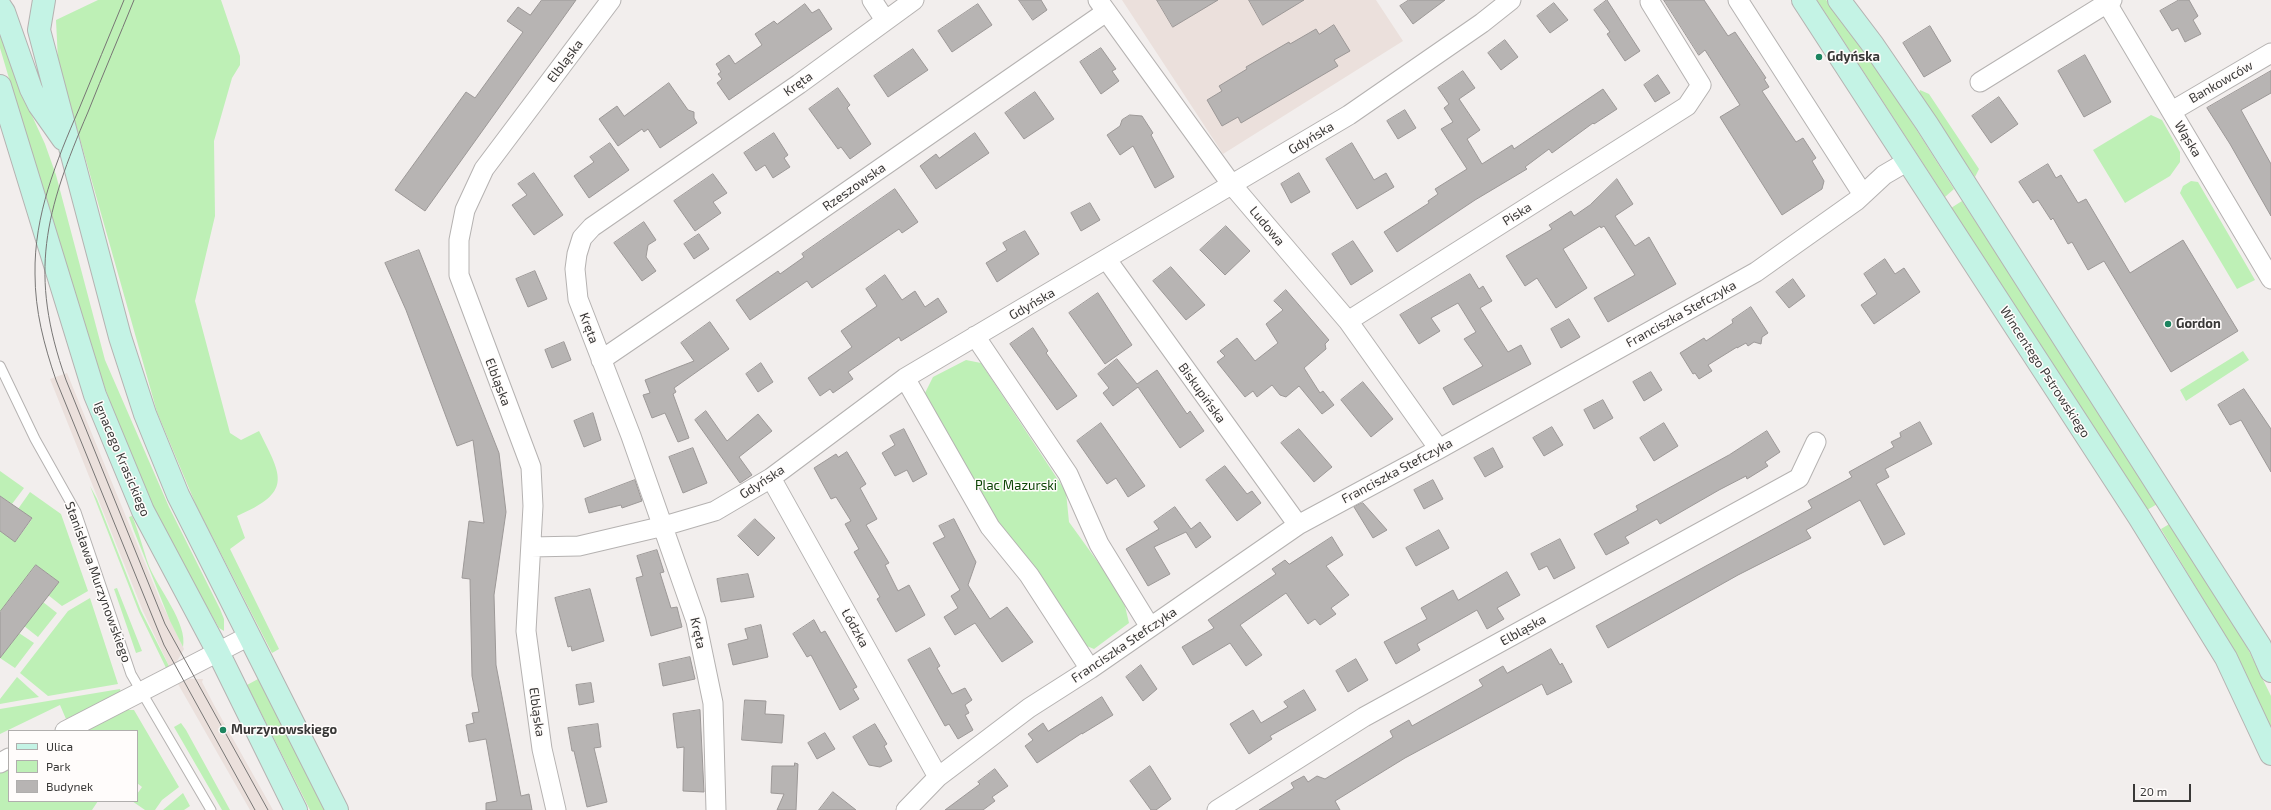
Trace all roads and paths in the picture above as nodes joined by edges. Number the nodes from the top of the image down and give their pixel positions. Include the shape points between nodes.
1 (44, 0) edge
2 (611, 0) edge
3 (872, 0) edge
4 (914, 0) edge
5 (1512, 0) edge
6 (1738, 0) edge
7 (1803, 0) edge
8 (1839, 0) edge
9 (2108, 1) edge
10 (1650, 2) dead end
11 (0, 6) edge
12 (1102, 6) edge
13 (885, 20) junction
14 (2271, 53) edge
15 (1980, 82) dead end
16 (0, 86) edge
17 (2172, 111) junction
18 (70, 150) junction
19 (1908, 161) junction
20 (1232, 184) junction
21 (1862, 193) junction
22 (1107, 260) junction
23 (2271, 279) edge
24 (1348, 321) junction
25 (975, 336) junction
26 (601, 360) junction
27 (0, 366) edge
28 (905, 378) junction
29 (1816, 442) dead end
30 (1439, 449) junction
31 (771, 478) junction
32 (2166, 496) junction
33 (2139, 517) junction
34 (1298, 525) junction
35 (664, 526) junction
36 (531, 547) junction
37 (1150, 627) junction
38 (249, 636) junction
39 (218, 652) junction
40 (1090, 669) junction
41 (2271, 671) edge
42 (141, 693) junction
43 (67, 730) edge
44 (2271, 754) edge
45 (938, 777) junction
46 (211, 810) edge
47 (296, 810) edge
48 (337, 810) edge
49 (556, 810) edge
50 (716, 810) edge
51 (906, 810) edge
52 (1217, 810) edge

1 - 18 main road via 39,30
2 - 36 street, Elbląska via 484,170 465,210 459,240 459,275 531,467
3 - 13 street
4 - 13 street, Kręta
5 - 20 street, Gdyńska via 1349,115
6 - 21 street
7 - 19 main road, Wincentego Pstrowskiego
8 - 32 main road via 1927,124
9 - 15 street
9 - 17 street, Wąska
10 - 24 street, Piska via 1701,85 1687,106
11 - 18 main road via 39,105
12 - 20 street, Ludowa
12 - 26 street, Rzeszowska via 770,245
13 - 26 street, Kręta via 799,84 592,227 582,238 575,269 578,299
14 - 17 street, Bankowców
16 - 39 main road, Ignacego Krasickiego via 95,396 143,511
17 - 23 street, Wąska
18 - 38 main road via 120,337 145,414 178,495
19 - 21 street, Franciszka Stefczyka via 1884,175
19 - 33 main road, Wincentego Pstrowskiego
20 - 22 street, Gdyńska
20 - 24 street, Ludowa
21 - 30 street, Franciszka Stefczyka via 1856,201 1756,272
22 - 25 street, Gdyńska
22 - 34 street, Biskupińska
24 - 30 street, Ludowa
25 - 28 street, Gdyńska
25 - 37 street via 1068,474 1099,544
26 - 35 street, Kręta
27 - 42 lane, Stanisława Murzynowskiego via 76,512 131,674
28 - 31 street, Gdyńska
28 - 40 street via 990,528 1029,574
29 - 52 street, Elbląska via 1799,478 1364,717
30 - 34 street, Franciszka Stefczyka
31 - 35 street, Gdyńska via 715,511
31 - 45 street, Łódzka
32 - 33 main road via 2166,508 2160,516 2150,520
32 - 41 main road via 2260,646
33 - 44 main road, Wincentego Pstrowskiego via 2226,658
34 - 37 street, Franciszka Stefczyka
35 - 36 street, Gdyńska via 578,546
35 - 50 street, Kręta via 696,621 713,703
36 - 49 street, Elbląska via 526,631 542,749
37 - 40 street, Franciszka Stefczyka
38 - 39 street
38 - 48 main road
39 - 42 street
39 - 47 main road, Ignacego Krasickiego
40 - 45 street, Franciszka Stefczyka via 1029,708
42 - 43 street
42 - 46 lane, Stanisława Murzynowskiego
45 - 51 street, Franciszka Stefczyka

